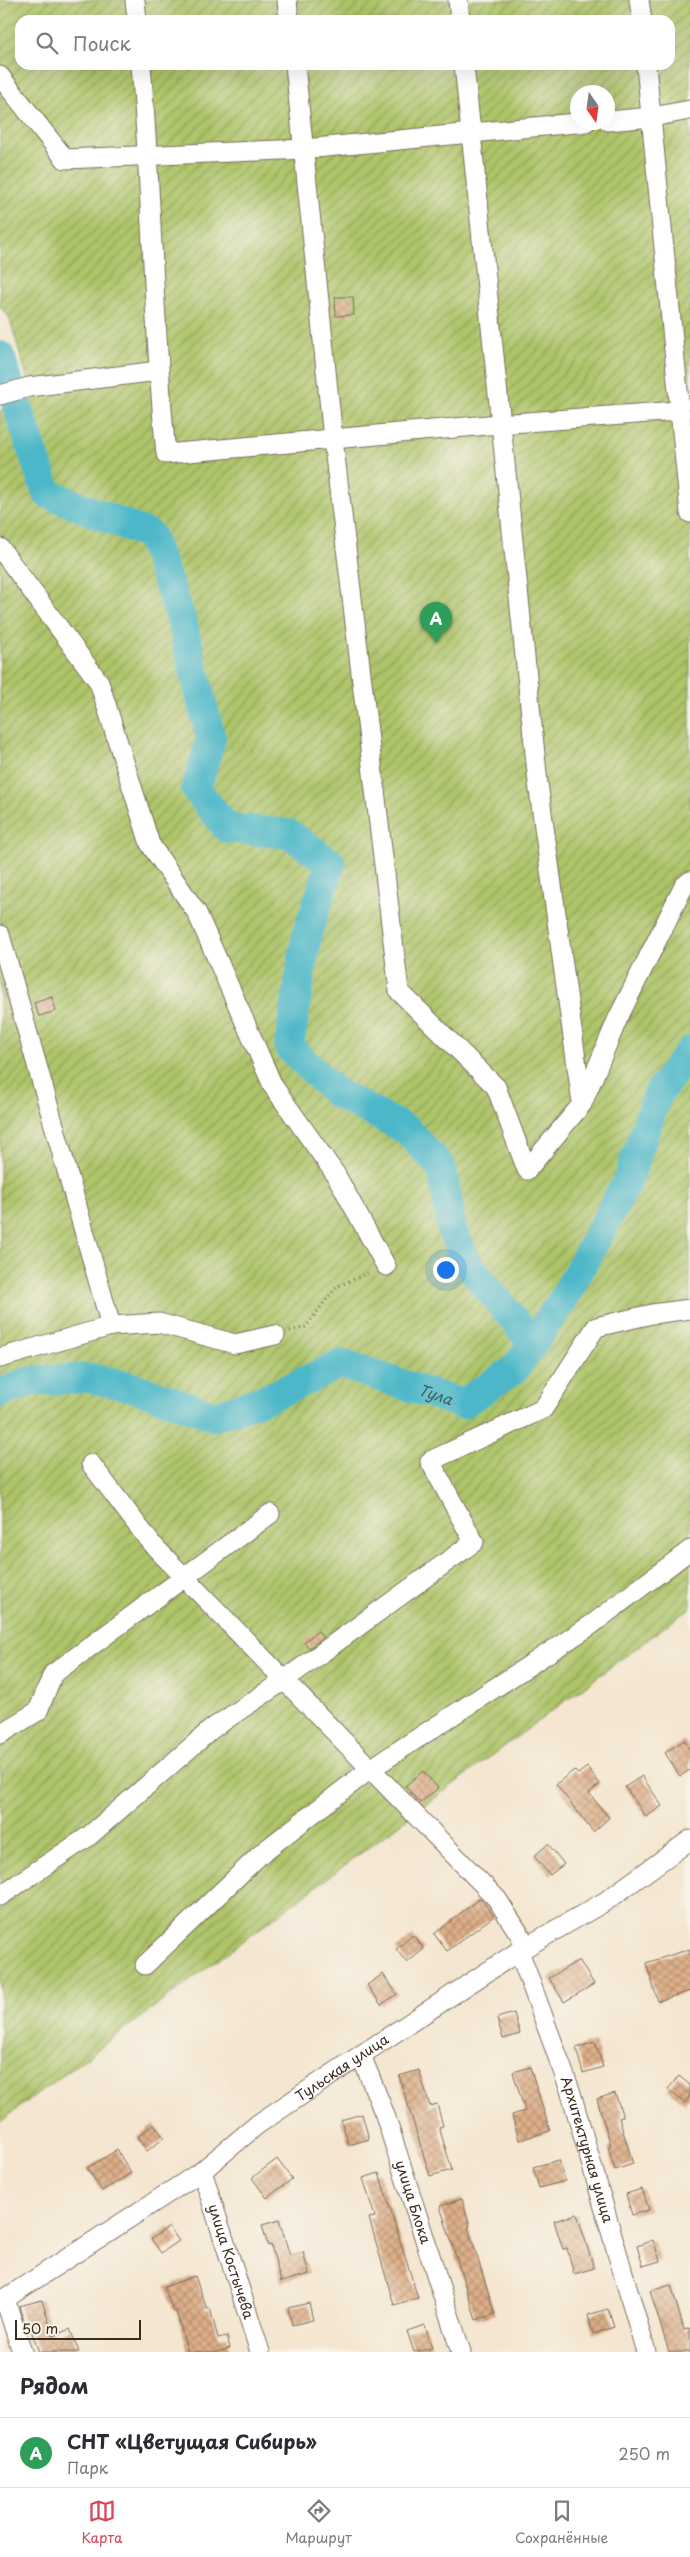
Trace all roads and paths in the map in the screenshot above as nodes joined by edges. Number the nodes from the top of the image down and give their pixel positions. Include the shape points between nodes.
1 (135, 0) edge
2 (287, 0) edge
3 (458, 0) edge
4 (639, 0) edge
5 (136, 15) edge
6 (288, 15) edge
7 (460, 15) edge
8 (641, 15) edge
9 (141, 70) edge
10 (295, 70) edge
11 (464, 70) edge
12 (647, 70) edge
13 (0, 76) edge
14 (690, 110) edge
15 (652, 117) junction
16 (615, 120) edge
17 (570, 123) edge
18 (470, 132) junction
19 (305, 149) junction
20 (149, 156) junction
21 (158, 371) junction
22 (0, 395) edge
23 (678, 411) junction
24 (499, 424) junction
25 (333, 439) junction
26 (690, 513) edge
27 (0, 548) edge
28 (690, 881) edge
29 (0, 935) edge
30 (582, 1104) junction
31 (386, 1266) joint
32 (690, 1309) edge
33 (111, 1326) junction
34 (275, 1335) joint
35 (0, 1358) edge
36 (91, 1464) dead end
37 (270, 1514) dead end
38 (690, 1550) edge
39 (184, 1576) junction
40 (283, 1681) junction
41 (0, 1734) edge
42 (369, 1770) junction
43 (690, 1840) edge
44 (0, 1896) edge
45 (523, 1949) junction
46 (144, 1965) dead end
47 (361, 2055) junction
48 (202, 2171) junction
49 (2, 2301) edge
50 (22, 2352) edge
51 (260, 2352) edge
52 (461, 2352) edge
53 (646, 2352) edge

1 - 5 street
2 - 6 street
3 - 7 street
4 - 8 street
9 - 20 street
10 - 19 street
11 - 18 street
12 - 15 street
13 - 20 street via 65,159
14 - 15 street
15 - 16 street
15 - 23 street
17 - 18 street
18 - 19 street
18 - 24 street
19 - 20 street
19 - 25 street
20 - 21 street
21 - 22 street via 29,388
21 - 25 street via 166,454
23 - 24 street
23 - 26 street
24 - 25 street
24 - 30 street via 538,783
25 - 30 street via 399,992 496,1088 527,1170
27 - 31 street via 99,682 150,844 197,913 273,1086 336,1175
28 - 30 street via 684,886 618,1018
29 - 33 street
31 - 34 path via 336,1286 306,1327
32 - 40 street via 596,1327 542,1409 430,1461 474,1542
33 - 34 street via 159,1323 235,1344
33 - 35 street
36 - 39 street, Архитектурная улица via 151,1543
37 - 39 street
38 - 42 street via 590,1625
39 - 40 street, Архитектурная улица
39 - 41 street via 53,1674 38,1711
40 - 42 street, Архитектурная улица
40 - 44 street via 213,1728 89,1836
42 - 45 street, Архитектурная улица via 497,1899
42 - 46 street via 263,1852
43 - 45 street, Тульская улица via 606,1900
45 - 47 street, Тульская улица
45 - 53 street, Архитектурная улица via 570,2090
47 - 48 street, Тульская улица via 258,2124
47 - 52 street, улица Блока via 385,2115
48 - 49 street, Тульская улица
48 - 51 street, улица Костычева
49 - 50 street

